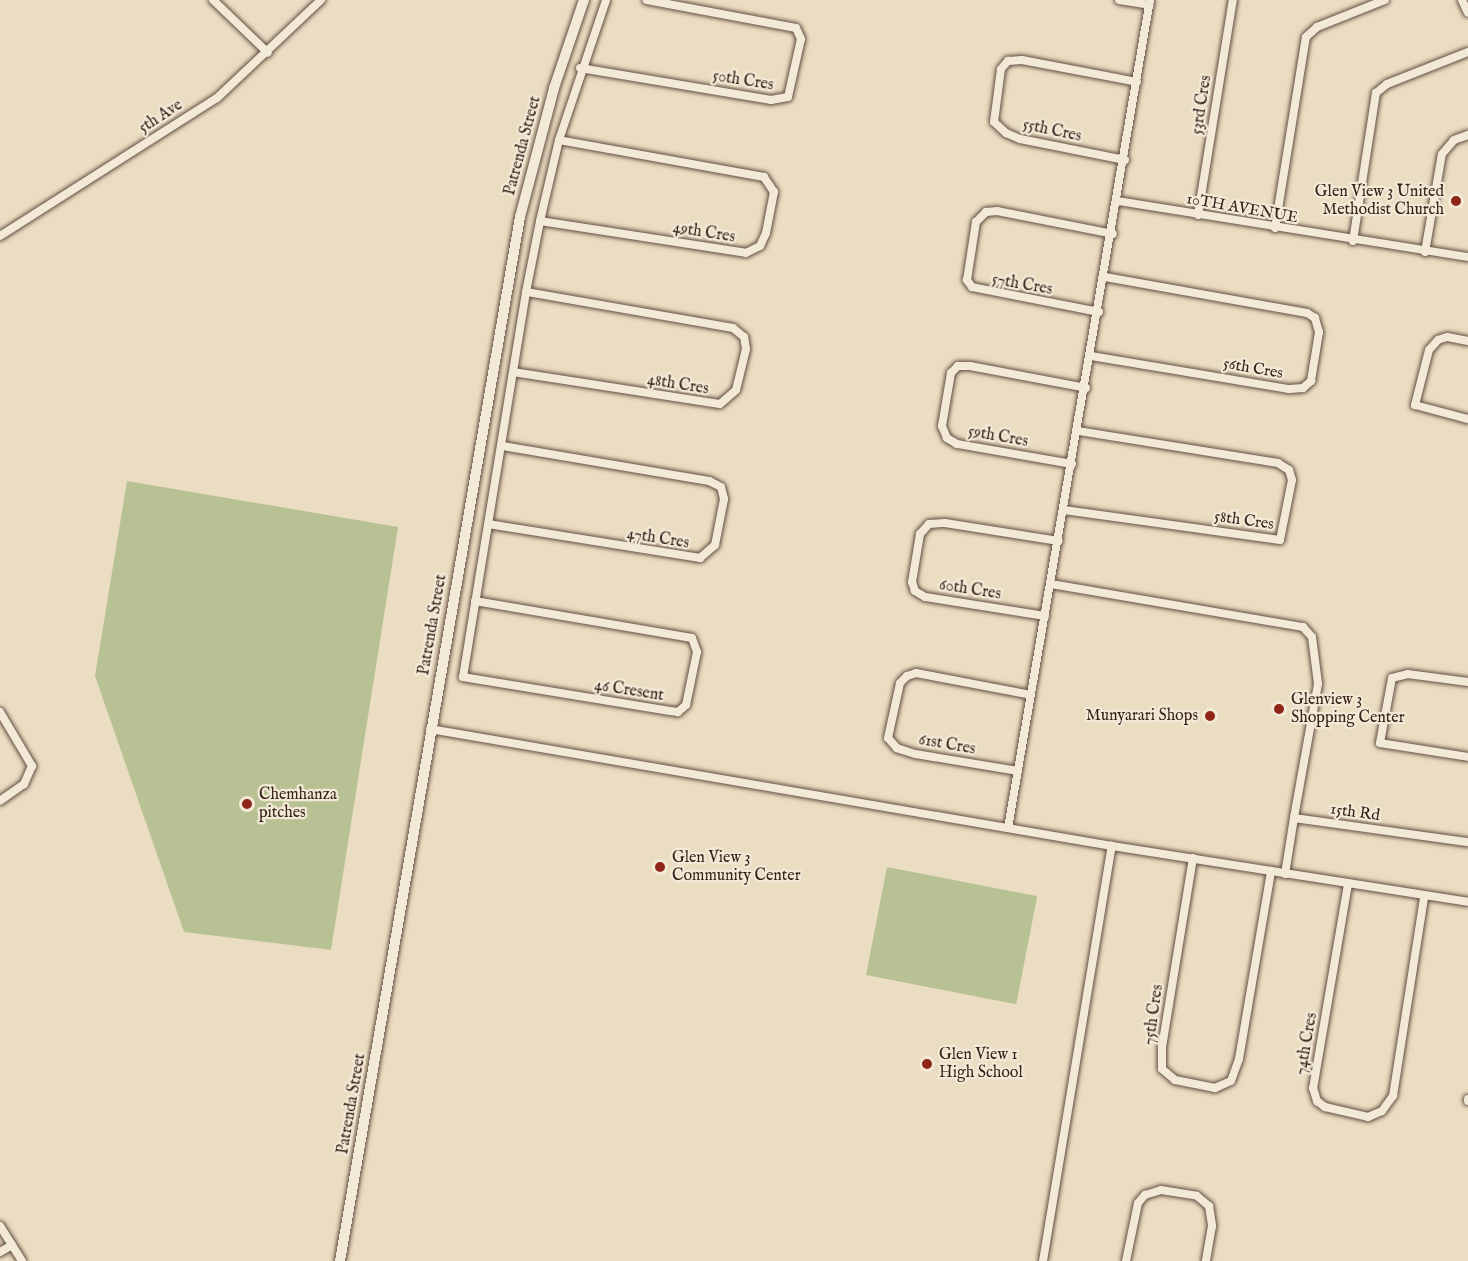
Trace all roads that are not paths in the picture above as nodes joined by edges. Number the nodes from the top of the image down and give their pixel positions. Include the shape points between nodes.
1 (213, 0) edge
2 (321, 0) edge
3 (584, 0) edge
4 (606, 0) edge
5 (647, 0) edge
6 (1119, 0) edge
7 (1233, 0) edge
8 (1385, 0) edge
9 (1462, 0) edge
10 (1150, 2) edge
11 (1468, 13) edge
12 (1468, 52) edge
13 (268, 53) junction
14 (580, 68) junction
15 (1137, 82) junction
16 (1468, 135) edge
17 (558, 140) junction
18 (1125, 160) junction
19 (1118, 201) junction
20 (1198, 215) junction
21 (540, 221) junction
22 (1275, 228) junction
23 (1113, 234) junction
24 (0, 236) edge
25 (1353, 241) junction
26 (1425, 252) junction
27 (1468, 257) edge
28 (1105, 277) junction
29 (526, 292) junction
30 (1099, 312) junction
31 (1468, 341) edge
32 (1091, 356) junction
33 (513, 372) junction
34 (1086, 388) junction
35 (1468, 419) edge
36 (1078, 431) junction
37 (501, 446) junction
38 (1072, 464) junction
39 (1064, 510) junction
40 (488, 524) junction
41 (1059, 541) junction
42 (1051, 584) junction
43 (475, 601) junction
44 (1045, 616) junction
45 (1468, 682) edge
46 (1031, 695) junction
47 (0, 712) edge
48 (430, 729) junction
49 (1468, 757) edge
50 (1018, 771) junction
51 (0, 801) edge
52 (1294, 818) junction
53 (1008, 828) junction
54 (1468, 841) edge
55 (1112, 846) junction
56 (1193, 858) junction
57 (1271, 871) junction
58 (1285, 873) junction
59 (1348, 884) junction
60 (1424, 898) junction
61 (1468, 902) edge
62 (0, 1226) edge
63 (12, 1245) junction
64 (0, 1252) edge
65 (22, 1261) edge
66 (340, 1261) edge
67 (1043, 1261) edge
68 (1126, 1261) edge
69 (1206, 1261) edge

1 - 13 street
2 - 13 street, 5th Ave
3 - 48 street, Patrenda Street via 554,88 520,217
4 - 14 street
5 - 14 street, 50th Cres via 796,28 801,39 788,97 771,100
6 - 10 street
7 - 20 street, 53rd Cres
8 - 22 street via 1317,27 1306,37
9 - 11 street
10 - 15 street
12 - 25 street via 1387,84 1376,93
13 - 24 street, 5th Ave via 217,98
14 - 17 street
15 - 18 street
15 - 18 street, 55th Cres via 1022,60 1008,61 1001,69 994,122 1006,133
16 - 26 street via 1455,140 1442,154
17 - 21 street
17 - 21 street, 49th Cres via 764,177 774,192 766,233 760,246 746,253
18 - 19 street
19 - 20 street, 10TH AVENUE
19 - 23 street
20 - 22 street, 10TH AVENUE
21 - 29 street
22 - 25 street, 10TH AVENUE
23 - 28 street
23 - 30 street, 57th Cres via 997,212 986,212 976,222 967,280 972,287
25 - 26 street, 10TH AVENUE
26 - 27 street, 10TH AVENUE
28 - 30 street
28 - 32 street, 56th Cres via 1307,313 1315,318 1319,332 1311,381 1303,388 1289,389
29 - 33 street
29 - 33 street, 48th Cres via 732,328 744,338 746,349 736,390 720,404
30 - 32 street
31 - 35 street via 1447,337 1429,350 1415,405
32 - 34 street
33 - 37 street
34 - 36 street
34 - 38 street, 59th Cres via 970,366 958,366 951,373 942,426 947,438 957,444
36 - 38 street
36 - 39 street, 58th Cres via 1278,463 1289,470 1292,480 1280,540
37 - 40 street
37 - 40 street, 47th Cres via 709,481 721,487 724,499 715,545 700,558
38 - 39 street
39 - 41 street
40 - 43 street
41 - 42 street
41 - 44 street, 60th Cres via 945,523 929,524 920,534 912,582 915,591 925,597
42 - 44 street
42 - 52 street via 1304,627 1312,637 1318,684
43 - 43 street, 46 Cresent via 686,636 697,652 686,705 678,712 670,711 463,677
44 - 46 street
45 - 49 street via 1408,674 1392,678 1380,743
46 - 50 street
46 - 50 street, 61st Cres via 916,673 900,684 888,738 897,748 915,754
47 - 51 street via 32,766 24,784
48 - 53 street
48 - 66 street, Patrenda Street
50 - 53 street
52 - 54 street, 15th Rd
52 - 58 street
53 - 55 street
55 - 56 street
55 - 67 street
56 - 57 street
56 - 57 street, 75th Cres via 1162,1048 1162,1069 1175,1080 1215,1088 1231,1081 1239,1059
57 - 58 street
58 - 59 street
59 - 60 street
59 - 60 street, 74th Cres via 1313,1088 1317,1101 1325,1107 1368,1117 1382,1111 1393,1096
60 - 61 street
62 - 63 street
63 - 64 street
63 - 65 street
68 - 69 street via 1138,1203 1145,1195 1161,1190 1197,1196 1209,1206 1212,1226

